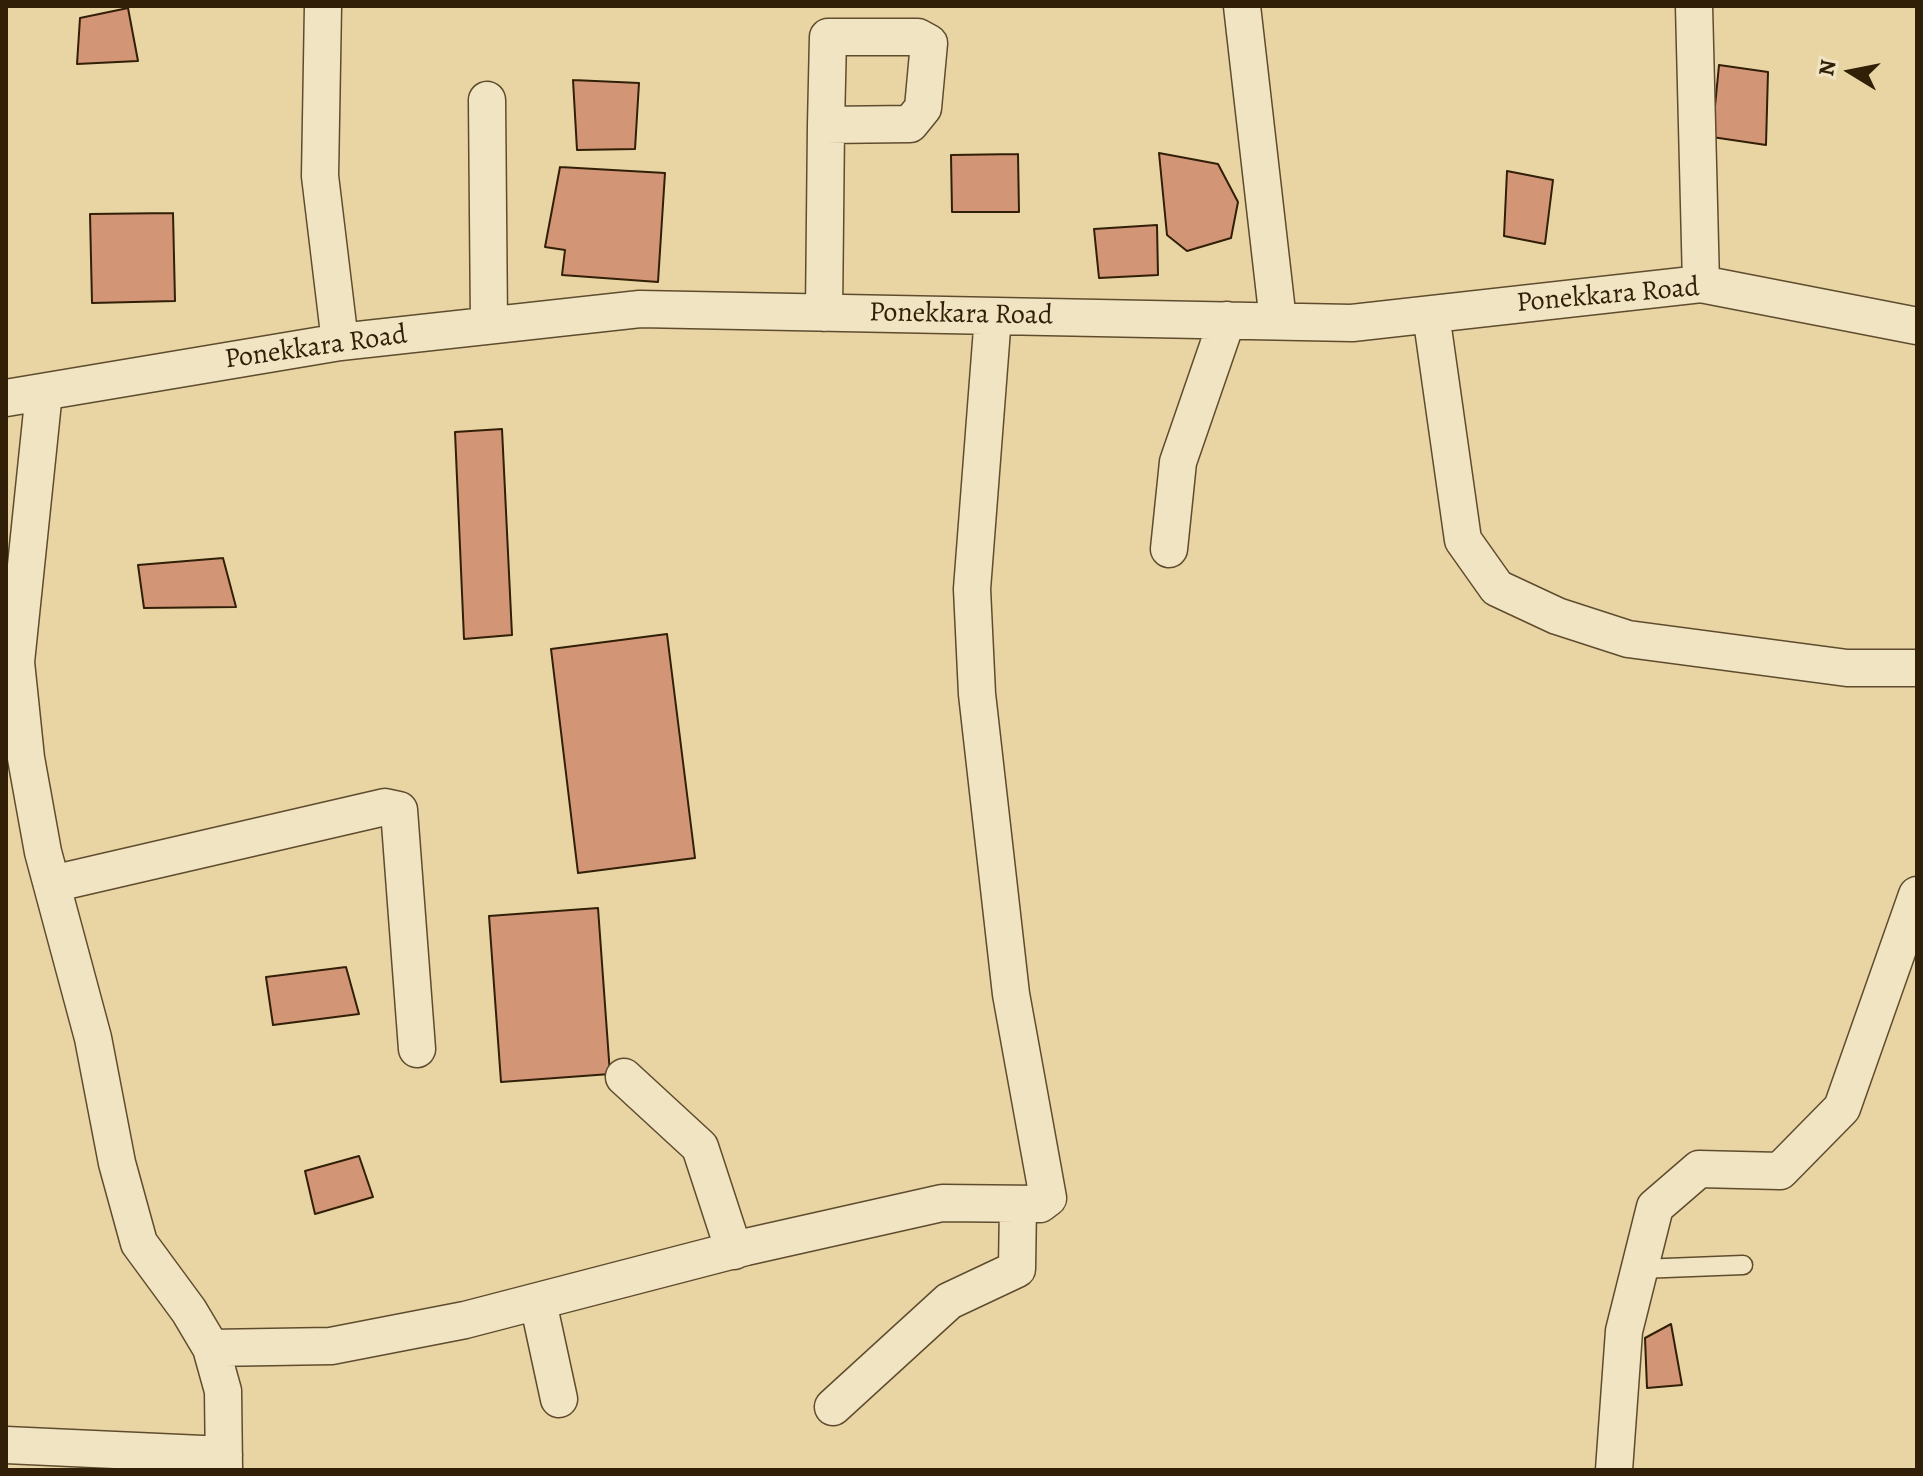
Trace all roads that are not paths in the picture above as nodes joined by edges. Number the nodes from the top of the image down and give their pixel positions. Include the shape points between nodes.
1 (323, 6) edge
2 (1242, 6) edge
3 (1694, 6) edge
4 (487, 100) dead end
5 (826, 125) dead end
6 (1701, 284) junction
7 (824, 313) junction
8 (1431, 314) junction
9 (993, 316) junction
10 (1227, 320) junction
11 (1278, 321) junction
12 (489, 325) junction
13 (1917, 326) edge
14 (340, 342) junction
15 (44, 392) junction
16 (6, 398) edge
17 (1169, 549) dead end
18 (1917, 668) edge
19 (52, 884) junction
20 (1917, 895) edge
21 (1909, 940) edge
22 (417, 1049) dead end
23 (624, 1077) dead end
24 (1018, 1204) junction
25 (734, 1251) junction
26 (1743, 1265) dead end
27 (1640, 1269) junction
28 (538, 1302) junction
29 (211, 1348) junction
30 (559, 1399) dead end
31 (833, 1407) dead end
32 (6, 1445) edge
33 (224, 1462) edge
34 (1614, 1470) edge

1 - 14 street via 320,176
2 - 11 street
3 - 6 street
4 - 12 street
5 - 7 street
6 - 8 street, Ponekkara Road
6 - 13 street, Ponekkara Road
7 - 9 street, Ponekkara Road
7 - 12 street, Ponekkara Road via 640,309
8 - 11 street, Ponekkara Road via 1352,323
8 - 18 street via 1463,540 1497,588 1557,616 1628,639 1847,668
9 - 10 street, Ponekkara Road
9 - 24 street via 972,589 977,694 1011,994 1048,1198 1040,1204
10 - 11 street, Ponekkara Road
10 - 17 street via 1178,462
12 - 14 street, Ponekkara Road
14 - 15 street, Ponekkara Road
15 - 16 street, Ponekkara Road
15 - 19 street via 16,662 26,758
19 - 22 street via 385,807 399,810
19 - 29 street via 139,1243
20 - 21 street
21 - 27 street via 1842,1108 1780,1171 1699,1169 1655,1207
23 - 25 street via 700,1147
24 - 25 street via 942,1203
24 - 31 street via 1017,1269 949,1301
25 - 28 street
26 - 27 lane
27 - 34 street via 1624,1331
28 - 29 street via 331,1346
28 - 30 street
29 - 33 street via 223,1391
32 - 33 street

